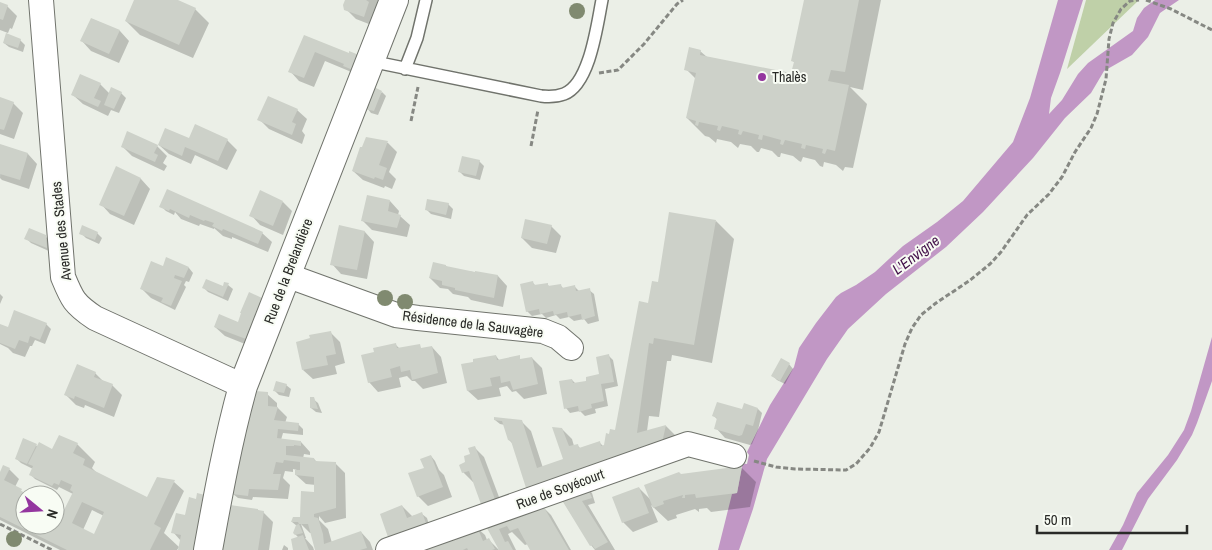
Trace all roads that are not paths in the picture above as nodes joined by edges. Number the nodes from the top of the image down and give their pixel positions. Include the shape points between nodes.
1 (40, 0) edge
2 (394, 0) edge
3 (426, 0) edge
4 (602, 0) edge
5 (370, 62) junction
6 (405, 69) junction
7 (286, 275) junction
8 (571, 348) dead end
9 (243, 386) junction
10 (734, 456) dead end
11 (208, 550) edge
12 (388, 550) edge

1 - 9 street, Avenue des Stades via 63,276 71,297 82,310 95,318
2 - 5 street, Rue de la Brelandière
3 - 6 lane
4 - 6 lane via 584,72 577,84 565,94 550,98
5 - 6 lane
5 - 7 street, Rue de la Brelandière
7 - 8 street, Résidence de la Sauvagère via 396,315 543,331 558,337
7 - 9 street, Rue de la Brelandière
9 - 11 street, Rue de la Brelandière
10 - 12 street, Rue de Soyécourt via 688,444

